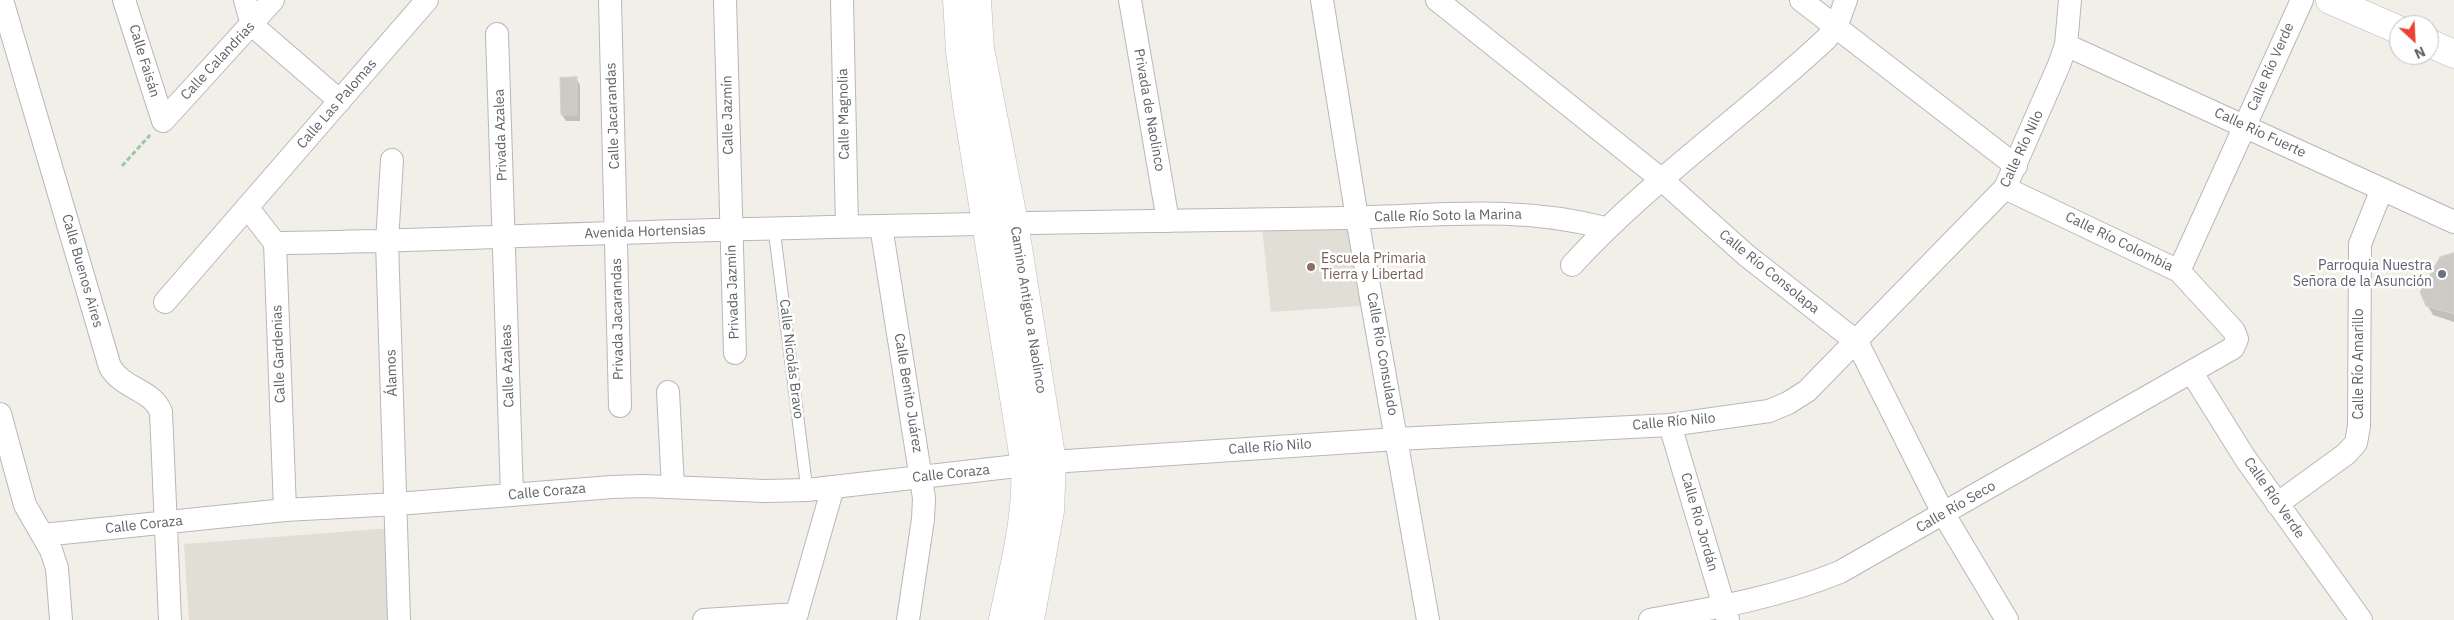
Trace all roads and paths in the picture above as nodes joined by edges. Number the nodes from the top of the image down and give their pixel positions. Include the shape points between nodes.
1 (2, 0) edge
2 (124, 0) edge
3 (245, 0) edge
4 (273, 0) edge
5 (427, 0) edge
6 (610, 0) edge
7 (725, 0) edge
8 (842, 0) edge
9 (957, 0) edge
10 (977, 0) edge
11 (1130, 0) edge
12 (1322, 0) edge
13 (1437, 0) edge
14 (1801, 0) edge
15 (1846, 0) edge
16 (2070, 0) edge
17 (2302, 0) edge
18 (2330, 0) edge
19 (252, 25) junction
20 (2389, 26) edge
21 (1836, 27) junction
22 (498, 34) dead end
23 (2066, 44) junction
24 (2439, 47) edge
25 (2454, 54) edge
26 (340, 101) junction
27 (163, 121) junction
28 (2244, 126) junction
29 (392, 160) dead end
30 (122, 166) dead end
31 (2016, 166) junction
32 (1661, 179) junction
33 (2005, 188) junction
34 (2382, 189) junction
35 (247, 207) junction
36 (1357, 218) junction
37 (1168, 221) junction
38 (2454, 222) edge
39 (1014, 223) junction
40 (985, 224) junction
41 (881, 226) junction
42 (847, 227) junction
43 (1606, 228) junction
44 (774, 229) junction
45 (731, 230) junction
46 (617, 232) junction
47 (504, 237) junction
48 (275, 242) junction
49 (388, 242) junction
50 (1572, 265) dead end
51 (2179, 270) junction
52 (165, 302) dead end
53 (2237, 339) joint
54 (1857, 342) junction
55 (735, 353) dead end
56 (2192, 373) junction
57 (668, 392) dead end
58 (620, 406) dead end
59 (0, 414) edge
60 (1670, 425) junction
61 (1397, 439) junction
62 (1052, 462) junction
63 (1025, 466) junction
64 (922, 476) junction
65 (673, 487) junction
66 (833, 487) junction
67 (807, 490) junction
68 (512, 495) junction
69 (397, 504) junction
70 (2277, 504) junction
71 (285, 510) junction
72 (1943, 513) junction
73 (167, 523) junction
74 (43, 535) junction
75 (1726, 613) edge
76 (796, 617) edge
77 (61, 620) edge
78 (170, 620) edge
79 (399, 620) edge
80 (704, 620) edge
81 (908, 620) edge
82 (1003, 620) edge
83 (1030, 620) edge
84 (1428, 620) edge
85 (1650, 620) edge
86 (2007, 620) edge
87 (2361, 620) edge

1 - 73 street, Calle Buenos Aires via 110,368 124,384 151,397 162,412
2 - 27 street, Calle Faisán
3 - 19 street
4 - 19 street, Calle Calandrias
5 - 26 street, Calle Las Palomas
6 - 46 street, Calle Jacarandas
7 - 45 street, Calle Jazmín
8 - 42 street, Calle Magnolia
9 - 40 main road, Camino Antiguo a Naolinco via 960,51
10 - 39 main road, Camino Antiguo a Naolinco via 980,49
11 - 37 street, Privada de Naolinco
12 - 36 street, Calle Río Consulado
13 - 32 street, Calle Río Consolapa
14 - 21 street
15 - 21 street
16 - 23 street, Calle Río Nilo
17 - 28 street, Calle Río Verde
18 - 20 main road
19 - 26 street
19 - 27 street, Calle Calandrias
21 - 31 street
21 - 32 street via 1812,52
22 - 47 street, Privada Azalea
23 - 28 street, Calle Río Fuerte
23 - 31 street, Calle Río Nilo
24 - 25 main road
26 - 35 street, Calle Las Palomas
27 - 30 path
28 - 34 street, Calle Río Fuerte
28 - 51 street, Calle Río Verde
29 - 49 street, Álamos
31 - 33 street, Calle Río Nilo
32 - 43 street
32 - 54 street, Calle Río Consolapa via 1746,255
33 - 51 street, Calle Río Colombia
33 - 54 street, Calle Río Nilo
34 - 38 street, Calle Río Fuerte
34 - 70 street, Calle Río Amarillo via 2360,244 2359,426 2356,443 2346,454
35 - 48 street
35 - 52 street, Calle Las Palomas
36 - 37 street, Calle Río Soto la Marina
36 - 43 street, Calle Río Soto la Marina via 1530,214
36 - 61 street, Calle Río Consulado
37 - 39 street, Calle Río Soto la Marina
39 - 40 street, Avenida Hortensias
39 - 62 main road, Camino Antiguo a Naolinco
40 - 41 street, Avenida Hortensias
40 - 63 main road, Camino Antiguo a Naolinco
41 - 42 street, Avenida Hortensias
41 - 64 street, Calle Benito Juárez
42 - 44 street, Avenida Hortensias
43 - 50 street
44 - 45 street, Avenida Hortensias
44 - 67 lane, Calle Nicolás Bravo
45 - 46 street, Avenida Hortensias
45 - 55 street, Privada Jazmín
46 - 47 street, Avenida Hortensias
46 - 58 street, Privada Jacarandas
47 - 49 street, Avenida Hortensias
47 - 68 street, Calle Azaleas
48 - 49 street, Avenida Hortensias
48 - 71 street, Calle Gardenias
49 - 69 street, Álamos
51 - 53 street, Calle Río Colombia via 2234,331
53 - 56 street, Calle Río Seco via 2233,348
54 - 60 street, Calle Río Nilo via 1807,391 1788,403 1749,415
54 - 72 street, Calle Río Consolapa
56 - 70 street, Calle Río Verde
56 - 72 street, Calle Río Seco
57 - 65 street
59 - 74 street via 25,505
60 - 61 street, Calle Río Nilo
60 - 75 street, Calle Río Jordán
61 - 62 street, Calle Río Nilo
61 - 84 street, Calle Río Consulado
62 - 63 street, Calle Coraza
62 - 83 main road, Camino Antiguo a Naolinco via 1050,511
63 - 64 street, Calle Coraza
63 - 82 main road, Camino Antiguo a Naolinco via 1024,512
64 - 66 street, Calle Coraza
64 - 81 street, Calle Benito Juárez via 923,519
65 - 67 street, Calle Coraza
65 - 68 street, Calle Coraza via 612,487
66 - 67 street, Calle Coraza
66 - 76 street
68 - 69 street, Calle Coraza
69 - 71 street, Calle Coraza
69 - 79 street, Álamos
70 - 87 street, Calle Río Verde
71 - 73 street, Calle Coraza
72 - 75 street, Calle Río Seco via 1840,572
72 - 86 street, Calle Río Consolapa
73 - 74 street, Calle Coraza
73 - 78 street, Calle Buenos Aires
74 - 77 street via 57,568
75 - 85 street, Calle Río Seco
76 - 80 street

